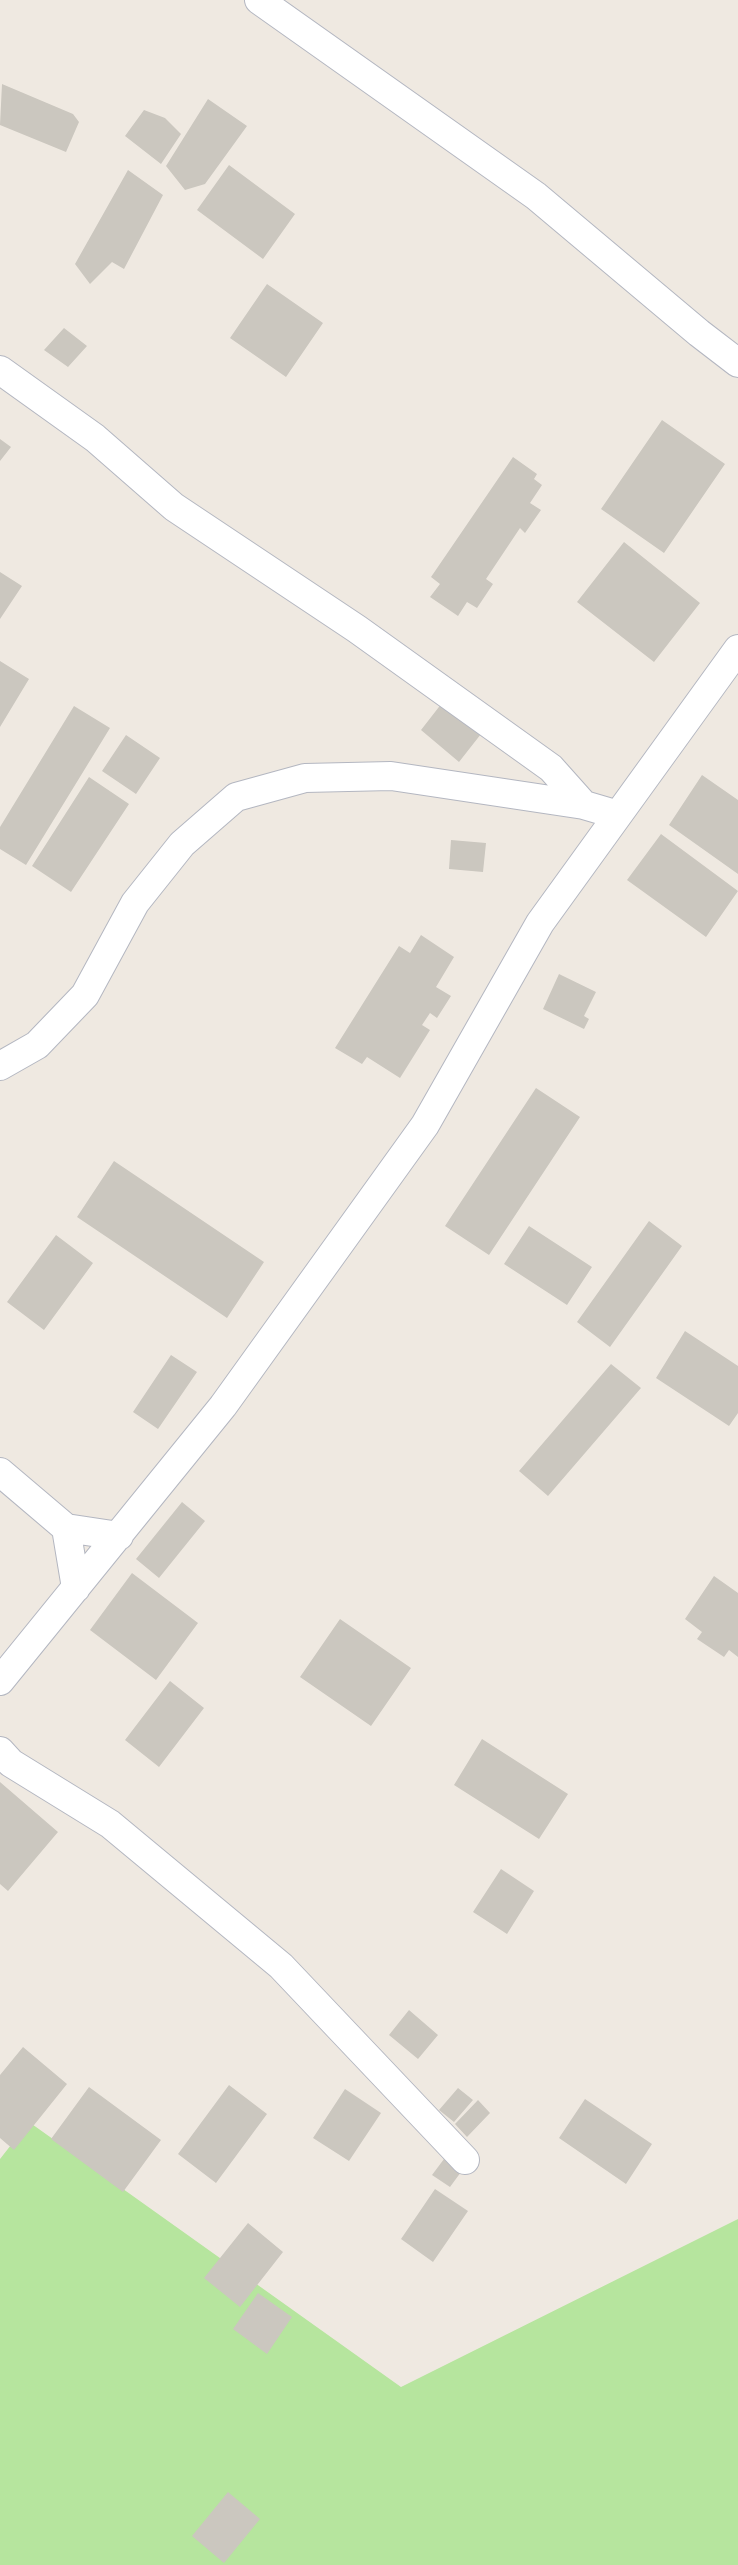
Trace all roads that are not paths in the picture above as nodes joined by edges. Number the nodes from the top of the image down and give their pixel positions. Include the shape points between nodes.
1 (259, 0) edge
2 (738, 363) edge
3 (0, 370) edge
4 (738, 649) edge
5 (584, 805) junction
6 (618, 815) junction
7 (0, 1066) edge
8 (0, 1472) edge
9 (66, 1528) junction
10 (119, 1536) junction
11 (76, 1588) junction
12 (0, 1681) edge
13 (0, 1751) edge
14 (464, 2160) dead end

1 - 2 street via 536,196
3 - 5 street via 95,438 174,507 357,629 551,768
4 - 6 street
5 - 6 street
5 - 7 street via 391,776 304,778 236,798 182,844 135,903 85,995 37,1046
6 - 10 street via 540,923 425,1125 222,1406
8 - 9 street
9 - 10 street
9 - 11 street
10 - 11 street
11 - 12 street
13 - 14 street via 11,1763 110,1824 280,1966

